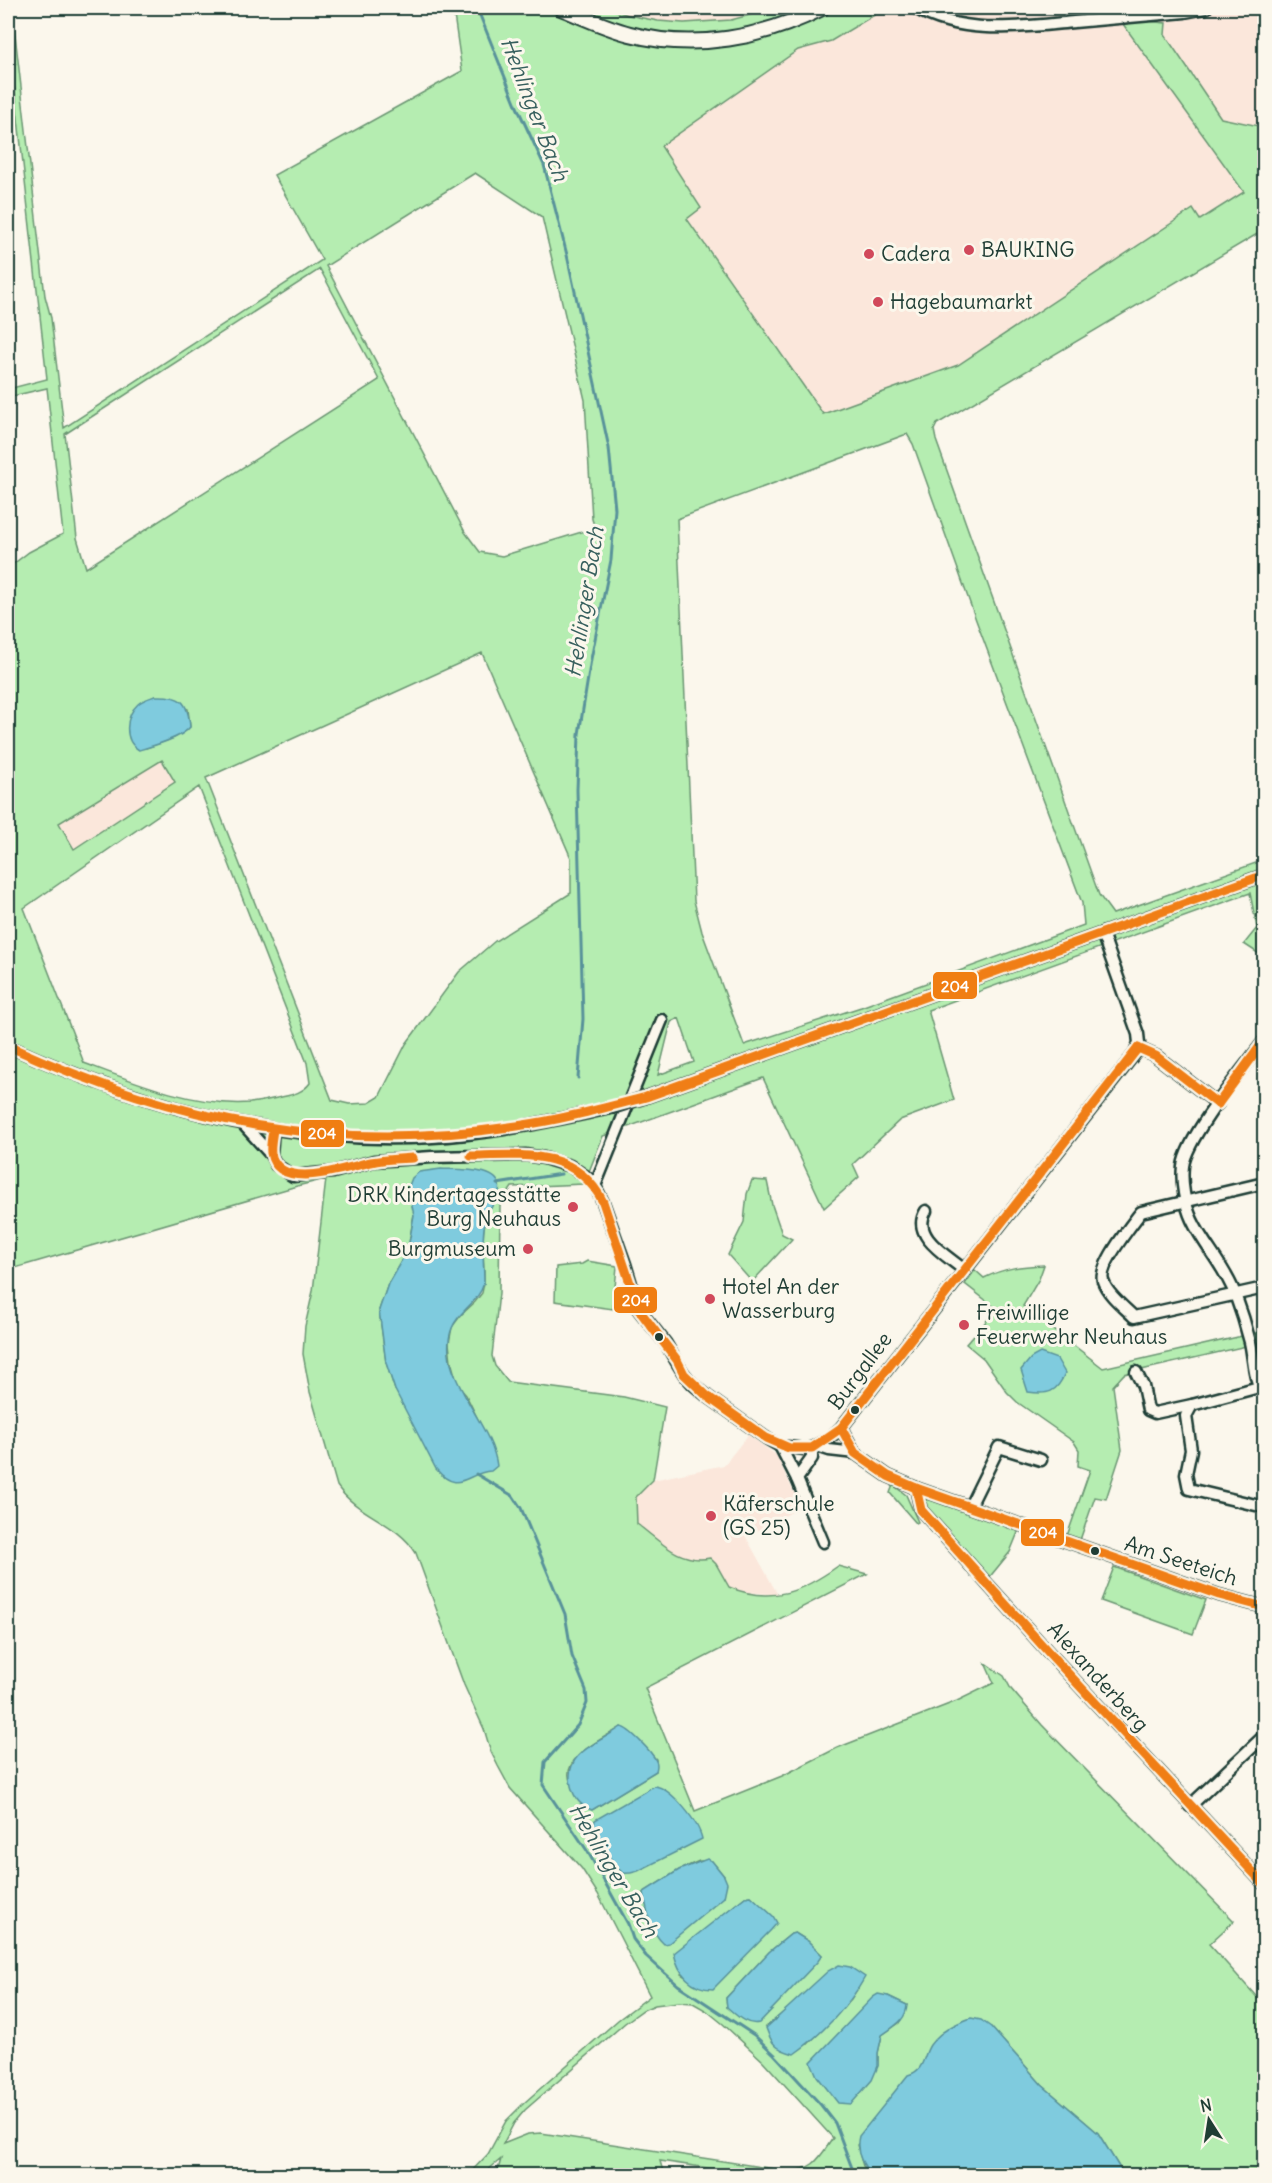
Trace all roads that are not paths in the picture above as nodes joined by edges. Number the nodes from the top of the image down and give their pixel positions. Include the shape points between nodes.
1 (561, 8) edge
2 (822, 8) edge
3 (915, 8) edge
4 (930, 8) edge
5 (1159, 8) edge
6 (1206, 8) edge
7 (1147, 15) junction
8 (946, 20) junction
9 (1264, 874) edge
10 (1102, 933) junction
11 (662, 1020) dead end
12 (1264, 1041) edge
13 (8, 1046) edge
14 (1138, 1048) junction
15 (1218, 1104) junction
16 (243, 1124) junction
17 (273, 1130) junction
18 (271, 1155) junction
19 (1264, 1183) edge
20 (595, 1186) junction
21 (1186, 1201) junction
22 (926, 1211) dead end
23 (964, 1270) junction
24 (1264, 1288) edge
25 (1235, 1294) junction
26 (1136, 1372) dead end
27 (1262, 1390) edge
28 (1192, 1405) junction
29 (841, 1428) junction
30 (780, 1446) junction
31 (815, 1447) junction
32 (855, 1454) junction
33 (1041, 1460) dead end
34 (796, 1479) junction
35 (916, 1488) junction
36 (970, 1506) junction
37 (1264, 1507) edge
38 (823, 1542) dead end
39 (1264, 1607) edge
40 (1264, 1736) edge
41 (1190, 1806) junction
42 (1264, 1884) edge

1 - 2 main road via 630,34 687,42 759,32
3 - 8 street
4 - 8 street
5 - 7 street
6 - 7 street
7 - 8 street via 1005,28
9 - 10 street
10 - 14 street via 1132,1014
10 - 17 street, bridge via 610,1108 465,1135 364,1137
11 - 20 street
12 - 15 street
13 - 16 street via 119,1092
14 - 15 street via 1156,1056
14 - 23 street, Burgallee
15 - 21 street via 1183,1165
16 - 17 street
16 - 18 street
17 - 18 street
18 - 20 street via 276,1165 293,1176 394,1159 525,1155 570,1167
19 - 21 street
20 - 30 street via 635,1302 684,1374 707,1396
21 - 25 street via 1199,1233 1221,1264
21 - 25 street via 1141,1212 1107,1262 1103,1281 1134,1317
22 - 23 street via 922,1220 928,1240
23 - 29 street, Burgallee
24 - 25 street
25 - 27 street
26 - 28 street via 1150,1412
27 - 28 street
28 - 37 street via 1186,1416 1191,1450 1186,1474 1189,1489
29 - 31 street, Burgallee
29 - 32 street, Am Seeteich
30 - 31 street
30 - 34 street
31 - 32 street, Am Seeteich
31 - 34 street via 812,1458
32 - 35 street, Am Seeteich via 888,1476
33 - 36 street via 999,1447
34 - 38 street
35 - 36 street, Am Seeteich
35 - 41 street, Alexanderberg via 921,1510
36 - 39 street, Am Seeteich via 1069,1544
40 - 41 street
41 - 42 street, Alexanderberg

